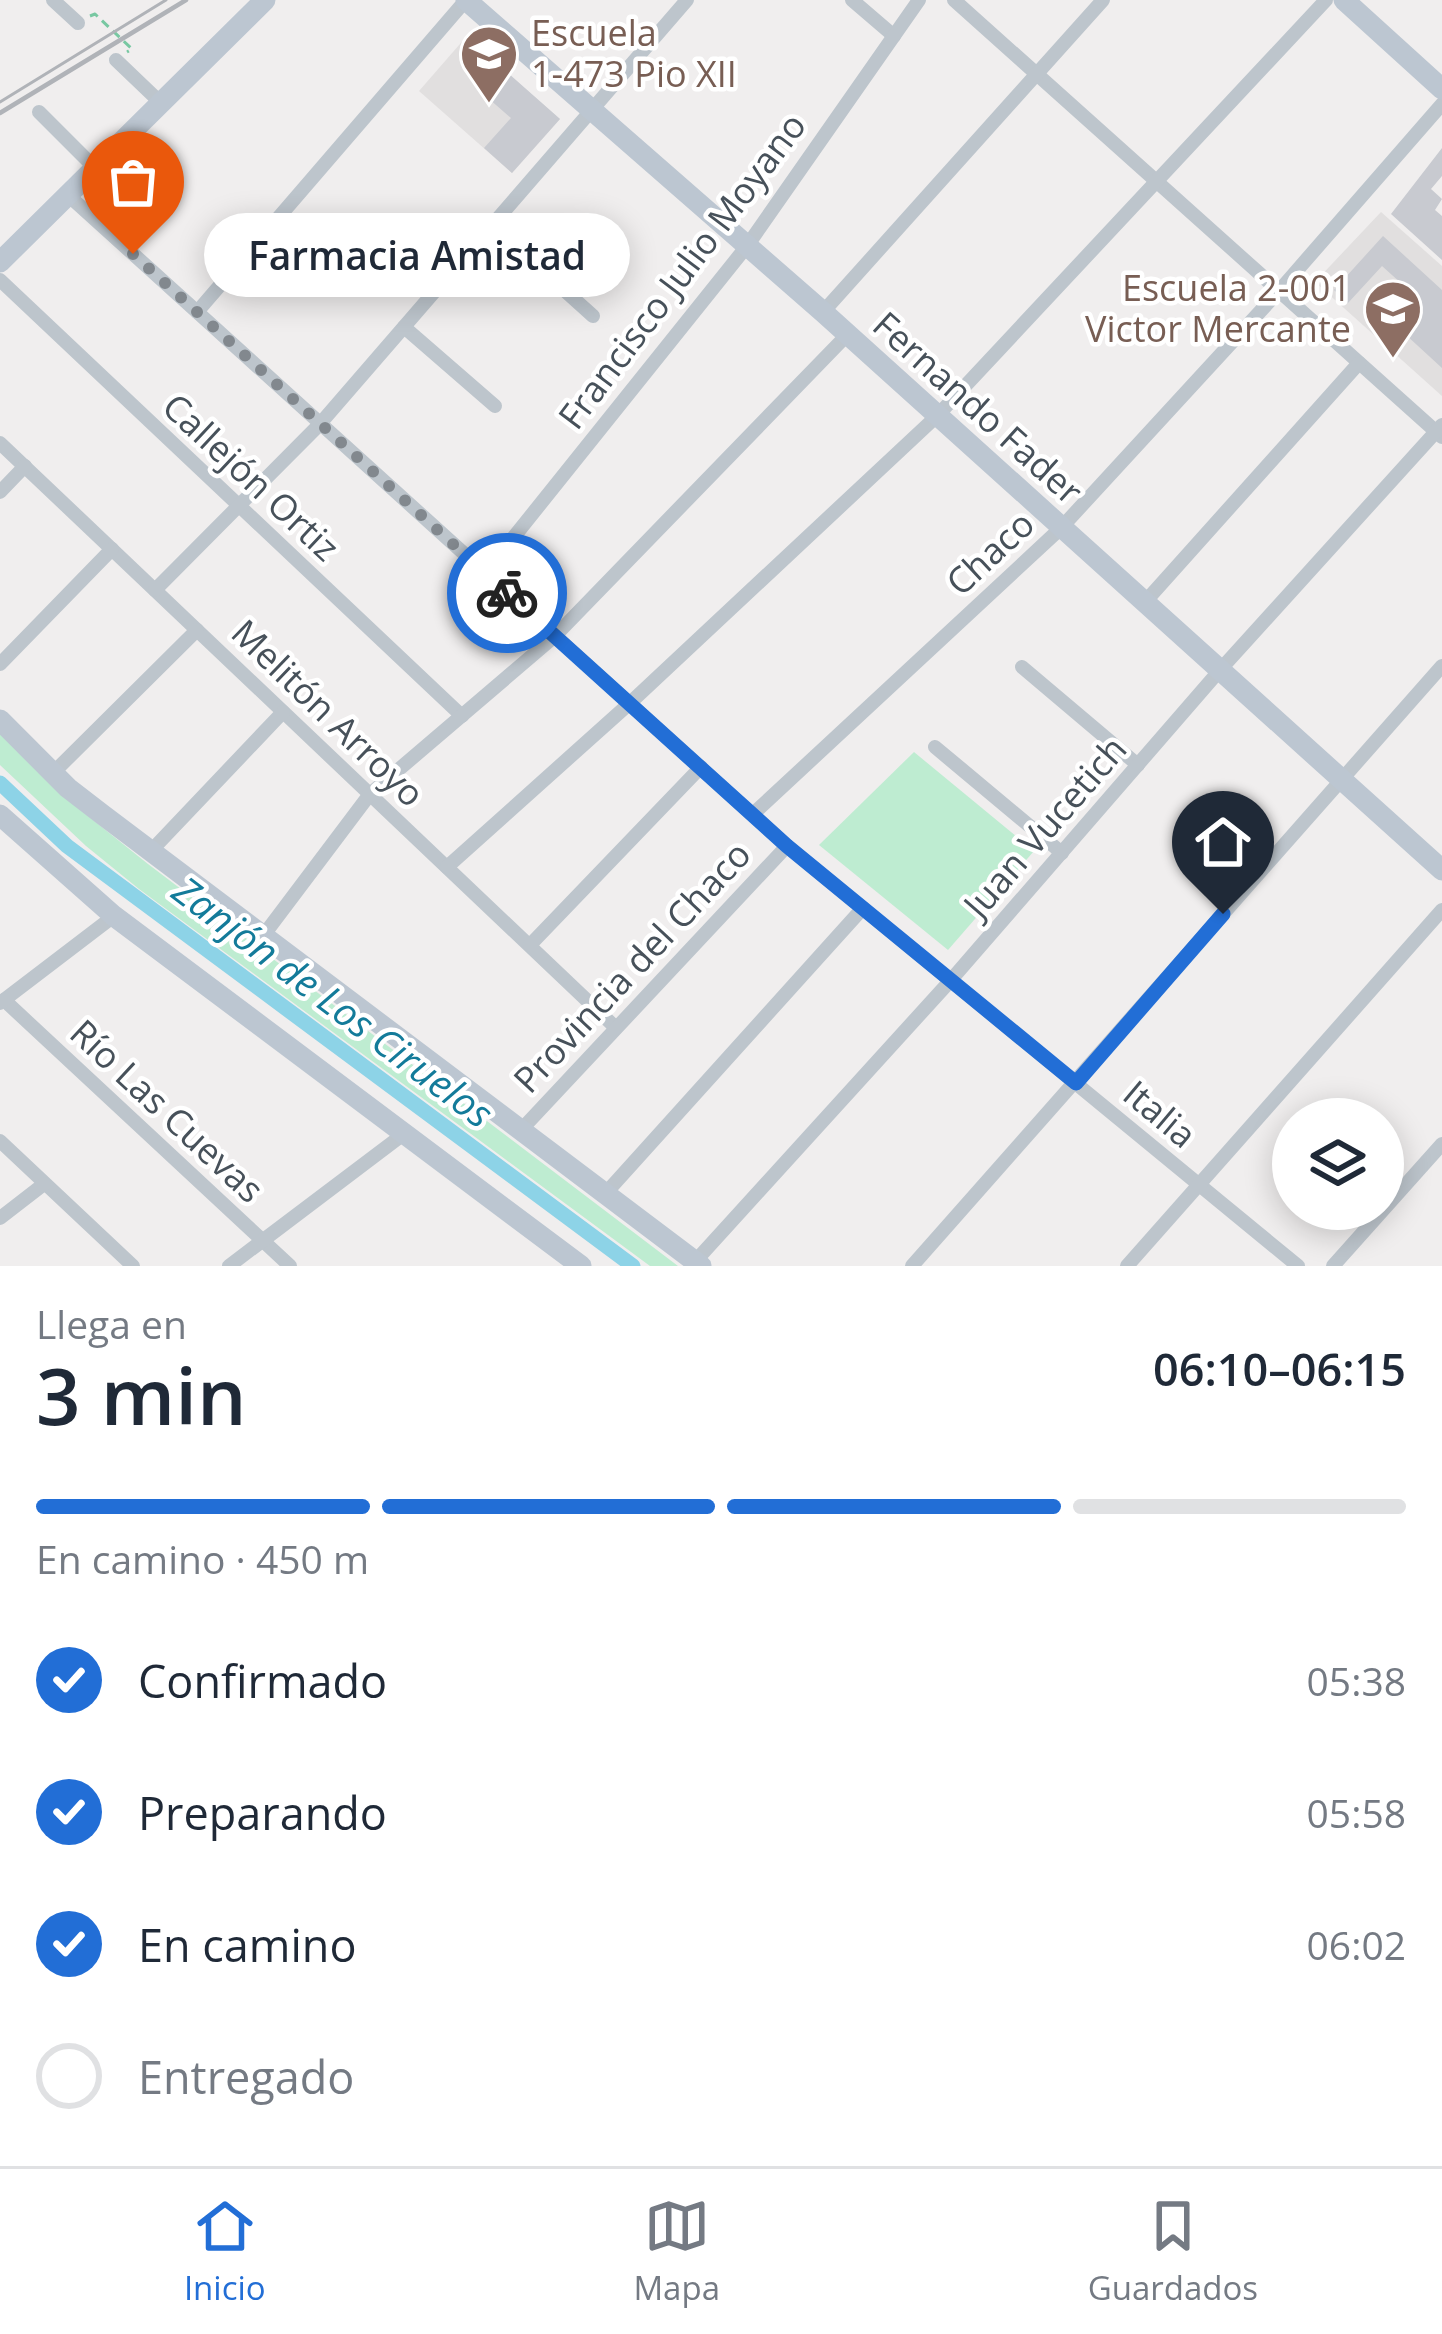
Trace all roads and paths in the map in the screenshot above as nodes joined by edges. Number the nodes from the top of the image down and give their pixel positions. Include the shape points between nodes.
1 (53, 0) edge
2 (265, 0) edge
3 (466, 0) edge
4 (687, 0) edge
5 (852, 0) edge
6 (919, 0) edge
7 (954, 0) edge
8 (1103, 0) edge
9 (1326, 0) edge
10 (1344, 0) edge
11 (78, 23) joint
12 (893, 37) junction
13 (116, 60) joint
14 (1037, 74) junction
15 (1442, 89) edge
16 (162, 104) junction
17 (1442, 104) edge
18 (592, 110) junction
19 (39, 112) dead end
20 (95, 168) junction
21 (1157, 182) junction
22 (68, 195) junction
23 (492, 225) junction
24 (747, 246) junction
25 (0, 262) edge
26 (0, 280) edge
27 (1279, 291) junction
28 (197, 312) junction
29 (823, 312) junction
30 (593, 316) dead end
31 (404, 327) junction
32 (848, 334) junction
33 (1359, 363) junction
34 (495, 406) dead end
35 (938, 415) junction
36 (319, 425) junction
37 (1440, 431) edge
38 (0, 443) edge
39 (25, 466) junction
40 (0, 492) edge
41 (239, 507) junction
42 (1061, 528) junction
43 (112, 549) junction
44 (485, 573) junction
45 (155, 590) junction
46 (1145, 602) junction
47 (197, 630) junction
48 (555, 636) junction
49 (0, 664) edge
50 (1442, 666) edge
51 (1022, 667) dead end
52 (1220, 670) junction
53 (629, 703) junction
54 (283, 712) junction
55 (462, 716) junction
56 (0, 720) edge
57 (935, 747) dead end
58 (1138, 765) junction
59 (700, 767) junction
60 (53, 773) junction
61 (1341, 778) junction
62 (370, 794) junction
63 (753, 814) junction
64 (0, 815) edge
65 (787, 846) junction
66 (150, 852) junction
67 (1062, 853) junction
68 (447, 867) junction
69 (1442, 870) edge
70 (863, 908) junction
71 (1442, 910) edge
72 (114, 916) junction
73 (263, 936) junction
74 (530, 945) junction
75 (951, 980) junction
76 (2, 1002) edge
77 (615, 1027) junction
78 (1076, 1083) junction
79 (521, 1130) junction
80 (405, 1133) junction
81 (0, 1142) edge
82 (1442, 1144) edge
83 (44, 1184) junction
84 (1198, 1186) junction
85 (605, 1194) junction
86 (0, 1218) edge
87 (263, 1241) junction
88 (696, 1264) edge
89 (134, 1266) edge
90 (230, 1266) edge
91 (290, 1266) edge
92 (581, 1266) edge
93 (912, 1266) edge
94 (1127, 1266) edge
95 (1298, 1266) edge
96 (1333, 1266) edge

1 - 11 street
2 - 16 street
3 - 18 street, Fernando Fader
3 - 28 street
4 - 18 street
5 - 12 street
6 - 12 street, Francisco Julio Moyano
7 - 14 street
8 - 14 street
9 - 21 street
10 - 15 street
11 - 13 path via 95,14 132,49
12 - 24 street, Francisco Julio Moyano
13 - 16 street
14 - 21 street
14 - 29 street
16 - 20 street
17 - 27 street, Chaco
18 - 23 street
18 - 24 street, Fernando Fader
19 - 20 street
20 - 22 street
21 - 27 street
21 - 35 street
22 - 25 street
22 - 28 street, Italia
23 - 30 street
23 - 31 street
24 - 29 street, Fernando Fader
24 - 44 street, Francisco Julio Moyano
26 - 41 street, Callejón Ortiz
27 - 33 street
27 - 42 street, Chaco
28 - 36 street, Italia
29 - 32 street, Fernando Fader
31 - 34 street
31 - 36 street
32 - 35 street, Fernando Fader
32 - 48 street
33 - 37 street
33 - 46 street
35 - 42 street, Fernando Fader
35 - 53 street
36 - 41 street
36 - 44 street, Italia
37 - 52 street, Juan Vucetich
38 - 39 street, Melitón Arroyo
39 - 40 street
39 - 43 street, Melitón Arroyo
41 - 45 street
41 - 55 street, Callejón Ortiz
42 - 46 street, Fernando Fader
42 - 63 street, Chaco
43 - 45 street, Melitón Arroyo
43 - 49 street
44 - 48 street, Italia
45 - 47 street, Melitón Arroyo
46 - 52 street, Fernando Fader
47 - 54 street, Melitón Arroyo
47 - 60 street
48 - 53 street, Italia
48 - 55 street
50 - 61 street
51 - 58 street
52 - 58 street, Juan Vucetich
52 - 61 street, Fernando Fader
53 - 59 street, Italia
53 - 68 street
54 - 62 street, Melitón Arroyo
54 - 66 street
55 - 62 street
56 - 60 street
57 - 67 street
58 - 67 street, Juan Vucetich
59 - 63 street, Italia
59 - 74 street
60 - 66 street
61 - 69 street, Fernando Fader
61 - 78 street
62 - 68 street, Melitón Arroyo
62 - 73 street
63 - 65 street, Italia
64 - 72 street
65 - 70 street, Italia
65 - 77 street, Provincia del Chaco
66 - 73 street
67 - 75 street, Juan Vucetich
68 - 74 street, Melitón Arroyo
70 - 75 street, Italia
70 - 85 street
71 - 84 street
72 - 76 street
72 - 80 street
73 - 79 street
74 - 77 street, Melitón Arroyo
75 - 78 street, Italia
75 - 88 street, Juan Vucetich
76 - 87 street, Río Las Cuevas
77 - 79 street, Provincia del Chaco
78 - 84 street, Italia
78 - 93 street
79 - 85 street
80 - 87 street
80 - 92 street
81 - 83 street
82 - 96 street
83 - 86 street
83 - 89 street
84 - 94 street
84 - 95 street, Italia
85 - 88 street
87 - 90 street
87 - 91 street, Río Las Cuevas

